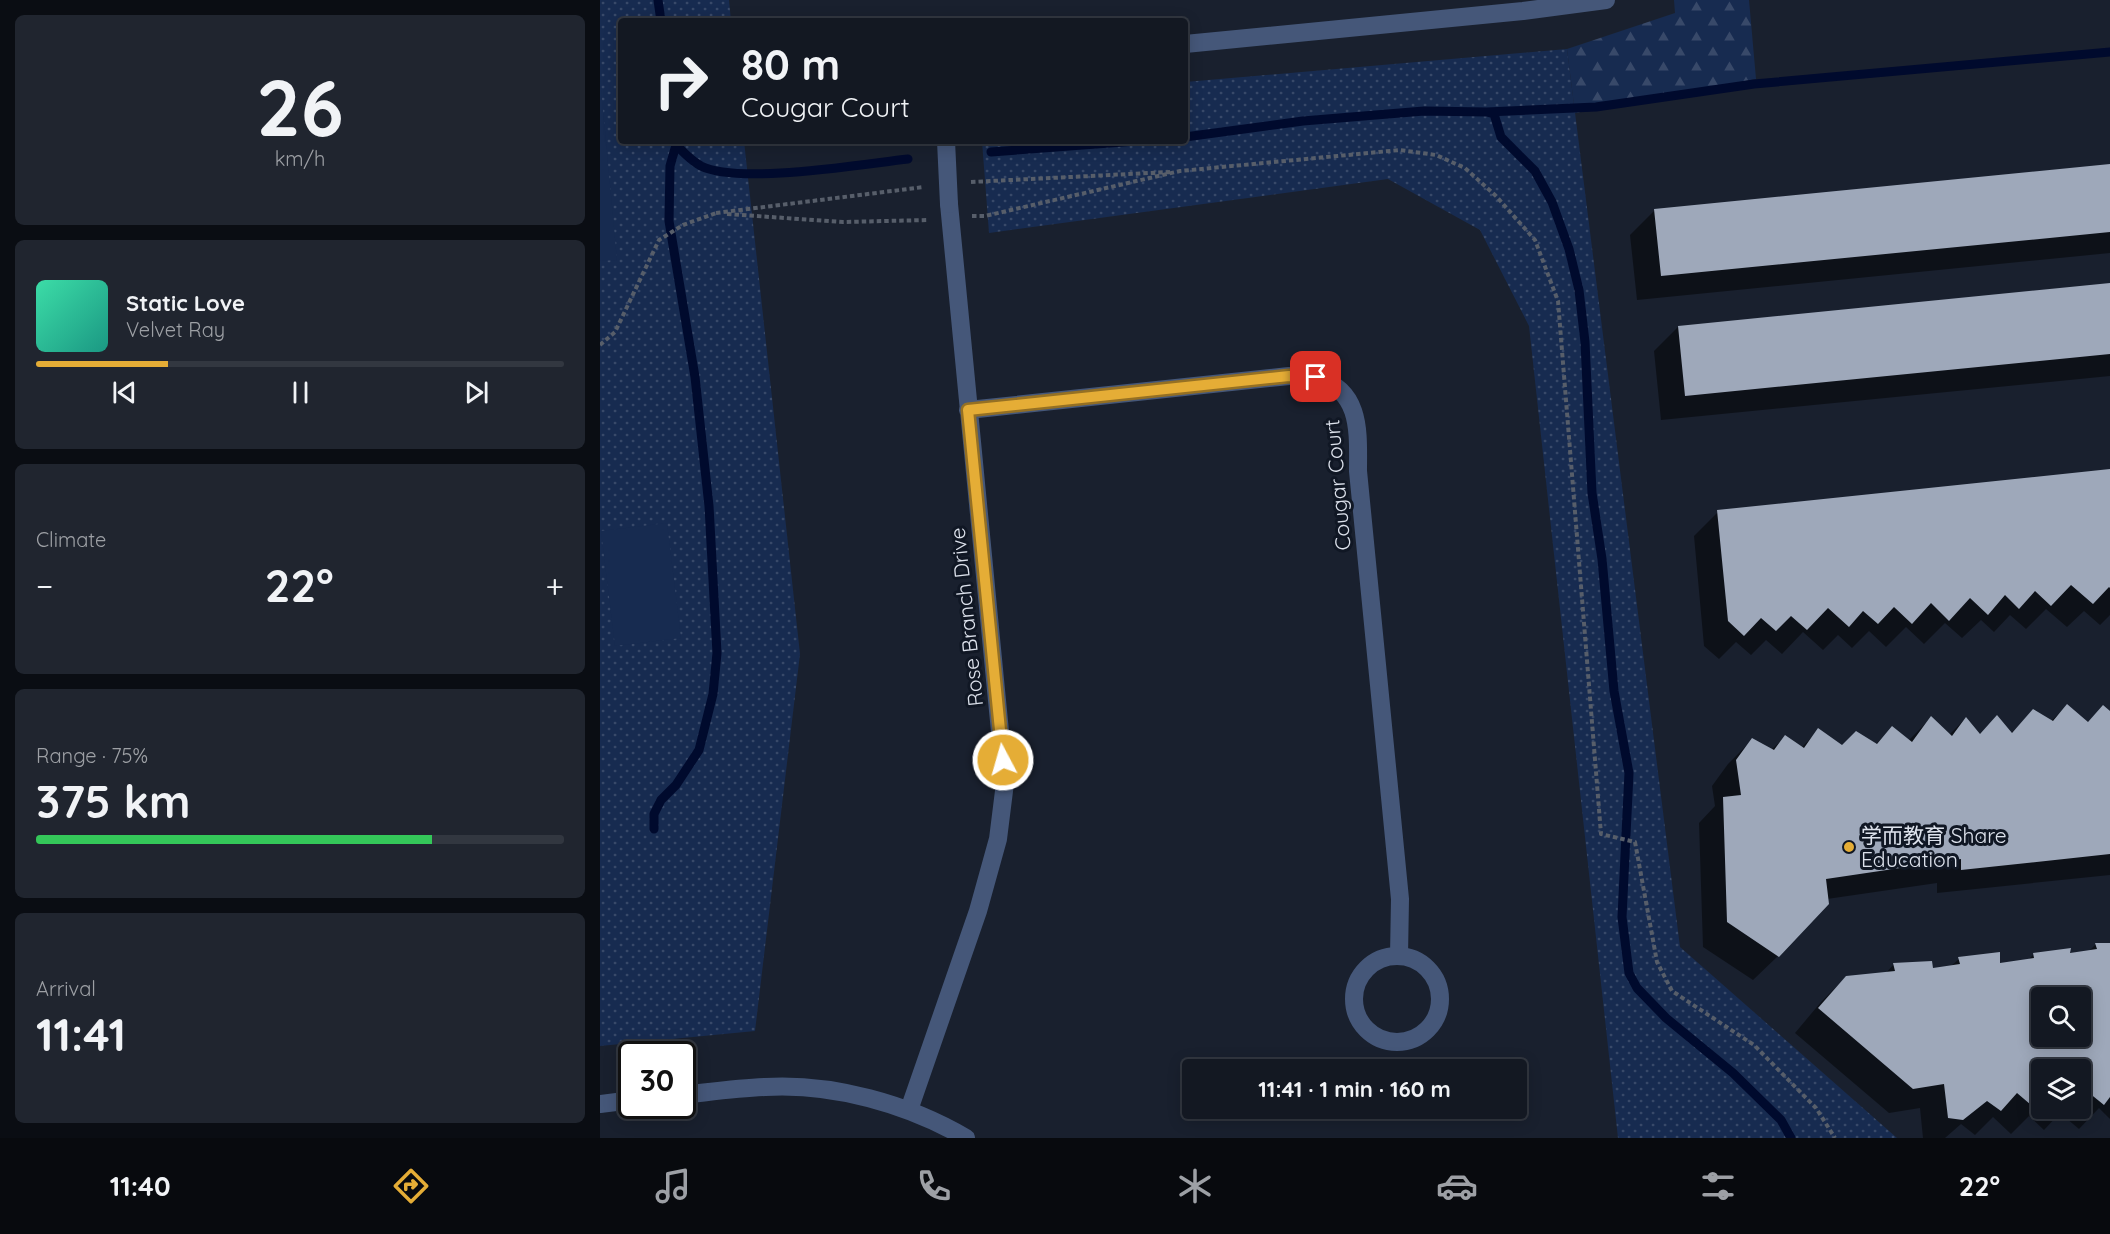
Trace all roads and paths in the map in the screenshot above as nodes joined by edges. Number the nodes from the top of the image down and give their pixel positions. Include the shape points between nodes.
1 (1606, 0) edge
2 (1188, 44) edge
3 (946, 144) edge
4 (1180, 171) junction
5 (969, 182) dead end
6 (933, 186) dead end
7 (716, 213) junction
8 (971, 216) dead end
9 (928, 220) dead end
10 (600, 345) edge
11 (968, 410) junction
12 (1399, 956) junction
13 (696, 1094) edge
14 (618, 1102) edge
15 (600, 1104) edge
16 (909, 1110) junction
17 (966, 1138) edge
18 (1835, 1138) edge

1 - 2 street
3 - 11 street, Rose Branch Drive, bridge
4 - 5 path
4 - 8 path
4 - 18 path via 1400,150 1436,155 1465,168 1536,240 1558,301 1600,834 1635,842 1658,962 1672,991 1754,1044 1816,1108
6 - 7 path
7 - 9 path via 843,222
7 - 10 path via 683,225 659,240 615,332
11 - 12 street, Cougar Court via 1289,376 1316,377 1336,386 1350,402 1358,426 1358,471 1400,899
11 - 16 street, Rose Branch Drive via 1005,783 998,839 978,911
12 - 12 street via 1372,963 1360,975 1353,997 1361,1023 1373,1035 1390,1041 1405,1041 1421,1034 1433,1022 1439,1007 1439,990 1432,975 1420,963
13 - 16 street via 766,1086 803,1088 876,1100
14 - 15 street
16 - 17 street

